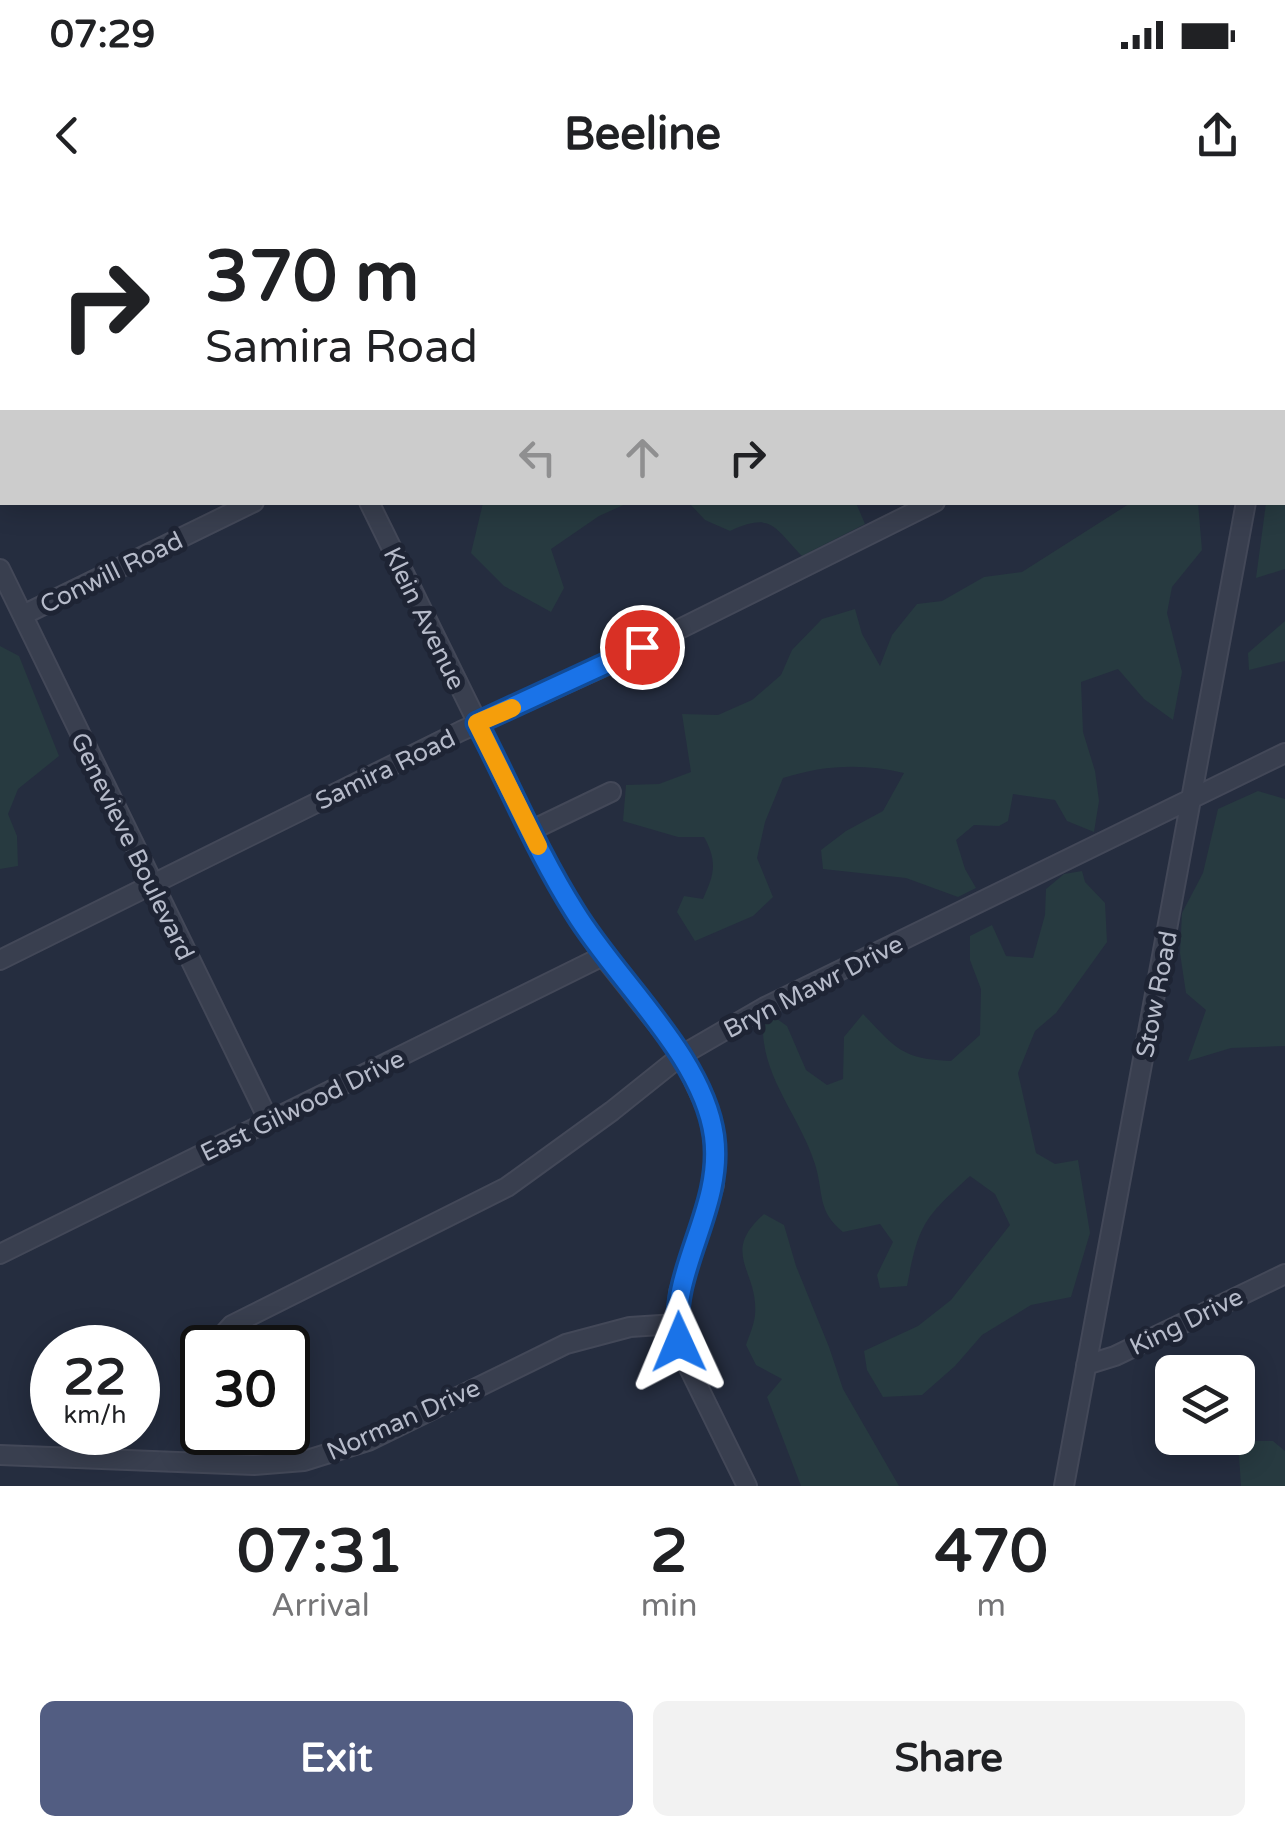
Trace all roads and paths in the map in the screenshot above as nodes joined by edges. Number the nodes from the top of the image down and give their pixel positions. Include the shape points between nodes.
1 (480, 200) edge
2 (490, 200) edge
3 (248, 505) edge
4 (370, 505) edge
5 (928, 505) edge
6 (1245, 505) edge
7 (0, 570) edge
8 (23, 615) junction
9 (477, 723) junction
10 (1285, 753) edge
11 (611, 792) dead end
12 (1193, 798) junction
13 (530, 831) junction
14 (153, 884) junction
15 (603, 956) junction
16 (0, 960) edge
17 (682, 1055) junction
18 (269, 1121) junction
19 (0, 1254) edge
20 (1285, 1274) edge
21 (676, 1324) junction
22 (232, 1325) edge
23 (1086, 1366) junction
24 (201, 1455) edge
25 (0, 1456) edge
26 (201, 1462) junction
27 (747, 1486) edge
28 (1064, 1486) edge

1 - 2 street
3 - 8 street, Conwill Road
4 - 9 street, Klein Avenue
5 - 9 street, Samira Road
6 - 12 street, Stow Road
7 - 8 street, Genevieve Boulevard
8 - 14 street, Genevieve Boulevard
9 - 13 street, Klein Avenue
9 - 14 street, Samira Road
10 - 12 street, Bryn Mawr Drive
11 - 13 street
12 - 17 street, Bryn Mawr Drive via 765,1007
12 - 23 street, Stow Road
13 - 15 street, Klein Avenue
14 - 16 street, Samira Road
14 - 18 street, Genevieve Boulevard
15 - 17 street, Klein Avenue
15 - 18 street, East Gilwood Drive
17 - 21 street, Klein Avenue via 708,1110 715,1145 714,1185 678,1292
17 - 22 street, Bryn Mawr Drive via 506,1187
18 - 19 street, East Gilwood Drive
20 - 23 street, King Drive
21 - 26 street, Norman Drive via 630,1327 566,1344 338,1452 276,1464
21 - 27 street, Klein Avenue via 686,1362
23 - 28 street, Stow Road
24 - 26 street
25 - 26 street, Norman Drive

